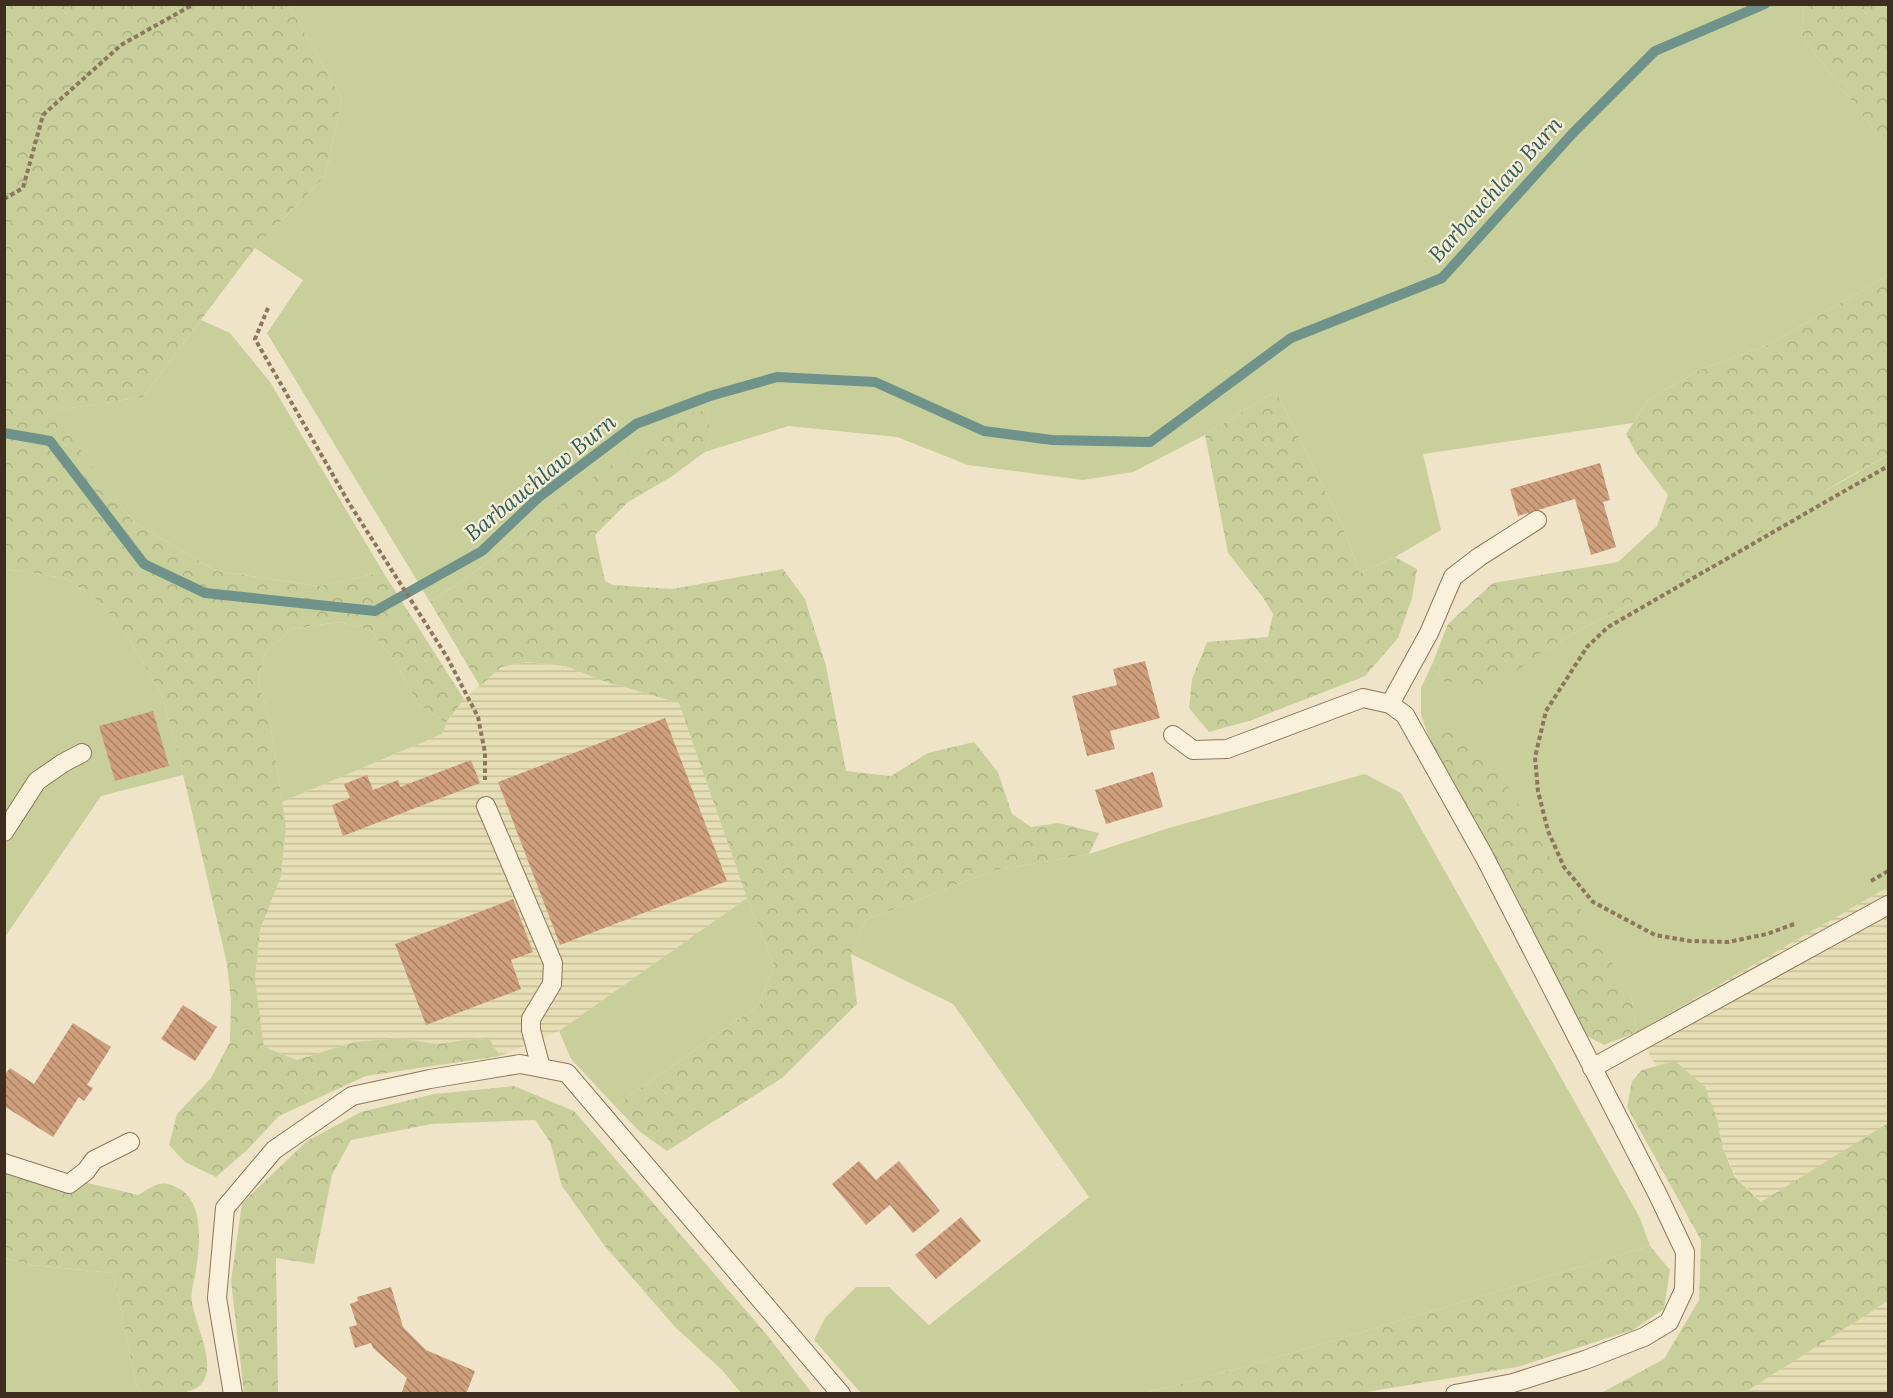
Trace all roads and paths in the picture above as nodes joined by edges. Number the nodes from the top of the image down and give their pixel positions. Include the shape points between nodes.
1 (194, 4) edge
2 (4, 199) edge
3 (268, 308) dead end
4 (1888, 466) edge
5 (1537, 520) dead end
6 (1390, 704) junction
7 (1173, 735) dead end
8 (82, 753) dead end
9 (486, 806) joint
10 (4, 832) edge
11 (1888, 871) edge
12 (1869, 882) dead end
13 (1888, 905) edge
14 (1797, 923) dead end
15 (541, 1068) junction
16 (1592, 1068) junction
17 (130, 1142) dead end
18 (4, 1163) edge
19 (233, 1394) edge
20 (841, 1394) edge
21 (1455, 1394) edge

1 - 2 path via 121,45 43,115 23,188
3 - 9 path via 255,339 349,503 447,657 478,717 485,753
4 - 14 path via 1608,627 1587,647 1546,711 1535,757 1548,831 1564,867 1593,902 1655,935 1690,941 1728,942
5 - 6 lane via 1453,577 1429,633
6 - 7 lane via 1363,698 1227,748 1193,750
6 - 16 lane via 1405,715 1467,826
8 - 10 lane via 37,781
9 - 15 lane via 553,963 552,984 531,1019
11 - 12 path
13 - 16 lane
15 - 19 lane via 520,1064 352,1096 274,1150 225,1208 217,1298
15 - 20 lane via 567,1073
16 - 21 lane via 1685,1252 1684,1290 1669,1322 1644,1337 1513,1383
17 - 18 lane via 93,1160 69,1184

